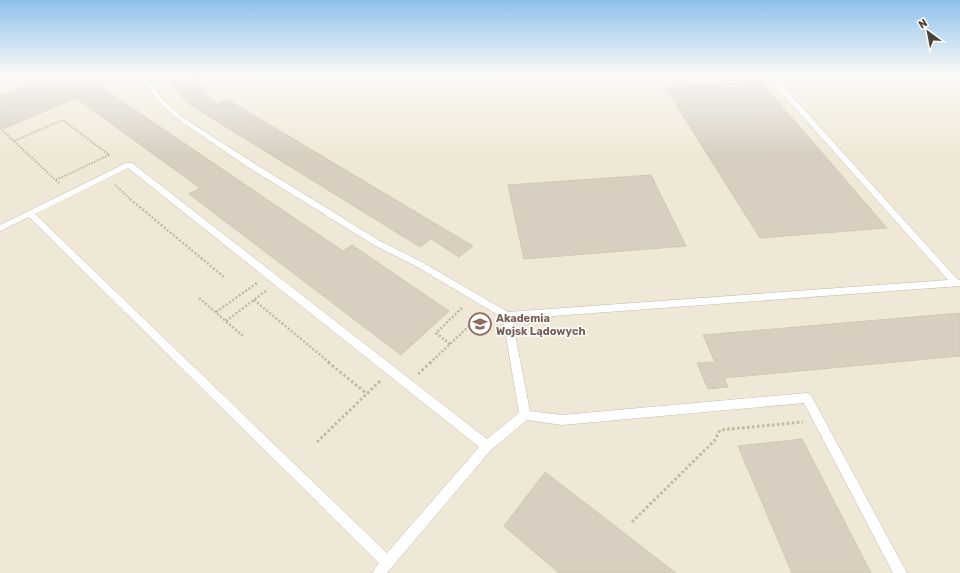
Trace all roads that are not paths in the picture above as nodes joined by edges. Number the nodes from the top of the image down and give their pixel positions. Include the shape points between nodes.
1 (161, 101) edge
2 (792, 101) edge
3 (30, 214) junction
4 (0, 228) edge
5 (958, 283) edge
6 (507, 316) junction
7 (525, 415) junction
8 (487, 446) junction
9 (388, 562) junction
10 (380, 573) edge
11 (900, 573) edge

1 - 6 lane via 180,118 250,165 377,243 417,263
2 - 5 lane
3 - 4 lane
3 - 8 lane via 129,165
3 - 9 lane
5 - 6 lane
6 - 7 lane
7 - 8 lane
7 - 11 lane via 562,420 806,398
8 - 9 lane
9 - 10 lane

